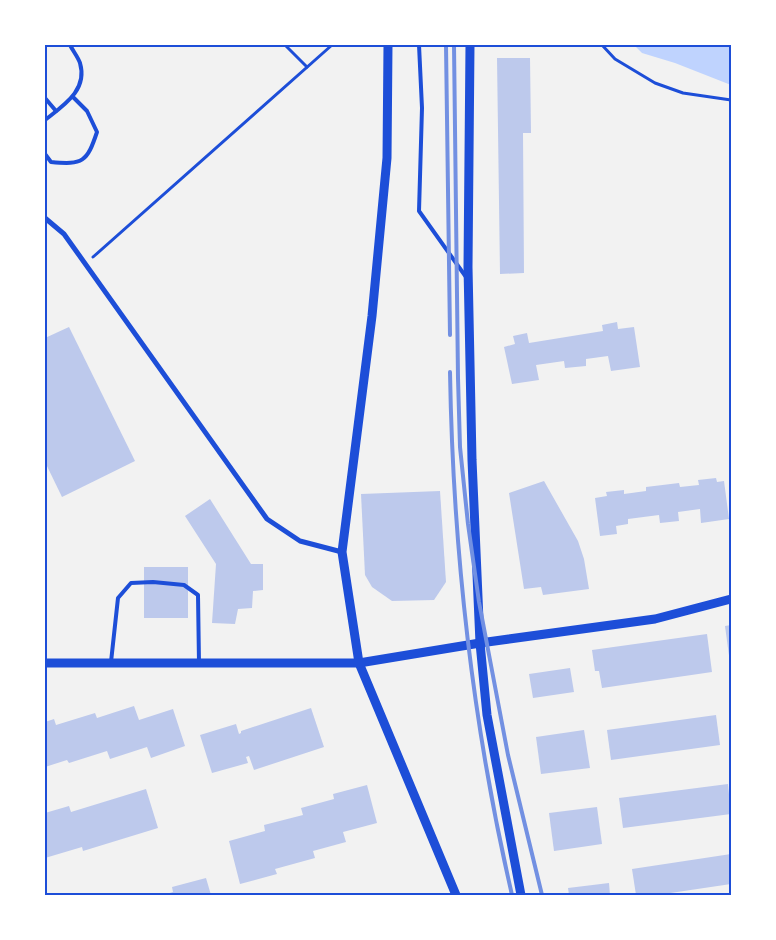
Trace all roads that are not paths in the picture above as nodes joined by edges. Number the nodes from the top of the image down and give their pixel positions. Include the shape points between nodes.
1 (70, 45) edge
2 (388, 45) edge
3 (419, 45) edge
4 (470, 45) edge
5 (45, 98) edge
6 (73, 98) junction
7 (56, 111) junction
8 (45, 120) edge
9 (45, 154) edge
10 (45, 218) edge
11 (468, 279) junction
12 (342, 552) junction
13 (731, 599) edge
14 (480, 643) junction
15 (45, 663) edge
16 (111, 663) junction
17 (199, 663) junction
18 (359, 663) junction
19 (456, 895) edge
20 (521, 895) edge

1 - 6 lane via 80,63 82,80
2 - 12 street via 387,158 372,316
3 - 11 lane via 422,108 418,211
4 - 11 street
5 - 7 lane
6 - 7 lane
6 - 9 lane via 87,111 97,132 90,154 74,164 52,162
7 - 8 lane
10 - 12 street via 64,234 267,519 300,541
11 - 14 street
12 - 18 street
13 - 14 street via 655,619
14 - 18 street
14 - 20 street via 487,715
15 - 16 street
16 - 17 street
16 - 17 lane via 118,598 131,583 153,582 184,585 198,595
17 - 18 street
18 - 19 street

